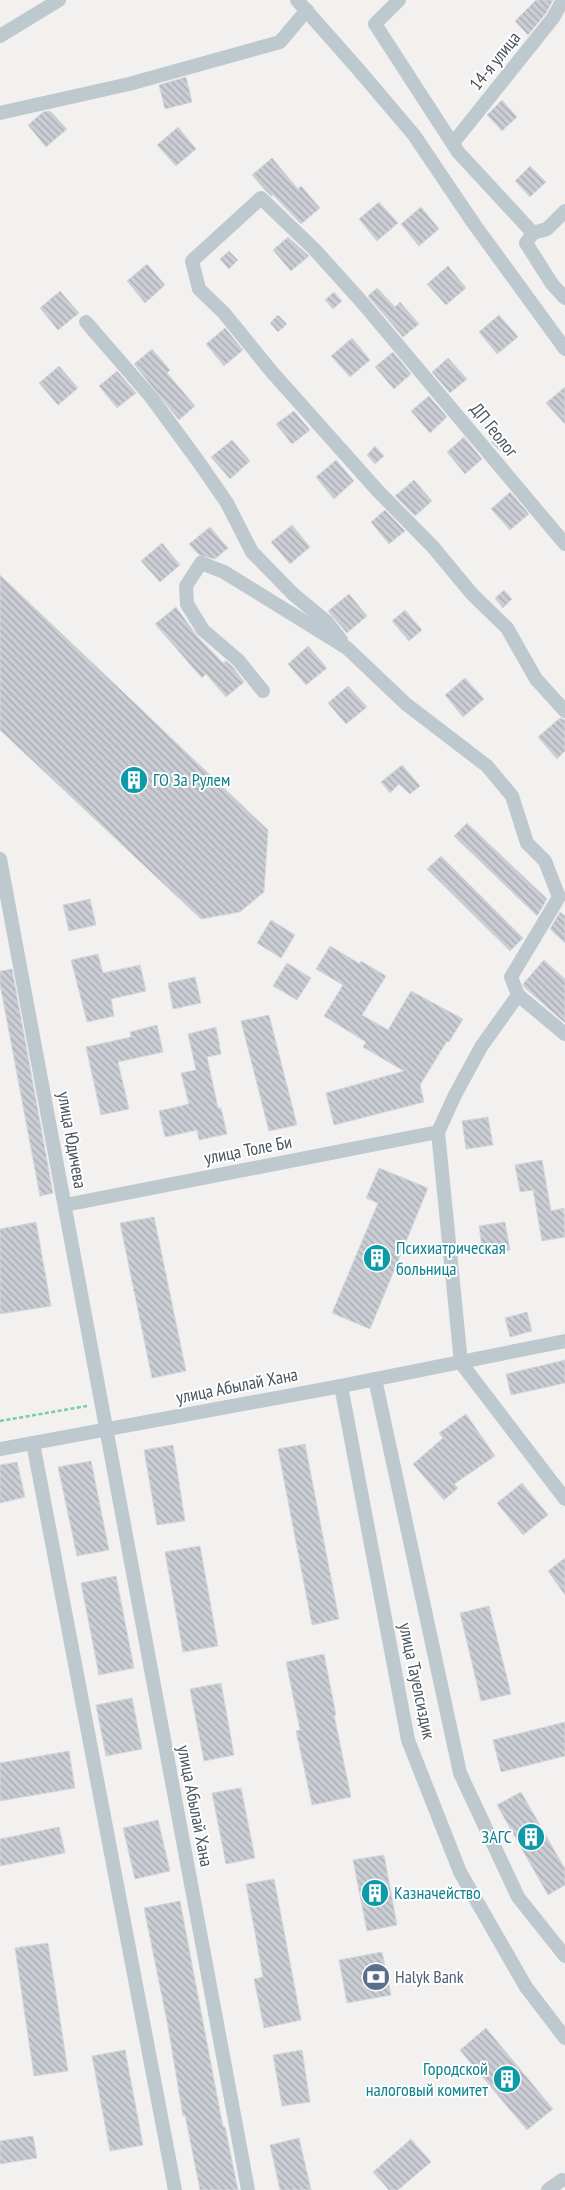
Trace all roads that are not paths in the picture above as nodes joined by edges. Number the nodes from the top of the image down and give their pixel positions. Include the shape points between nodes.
1 (59, 0) edge
2 (399, 0) edge
3 (563, 0) edge
4 (302, 5) edge
5 (0, 36) edge
6 (0, 113) edge
7 (453, 143) junction
8 (565, 211) edge
9 (533, 233) junction
10 (565, 298) edge
11 (86, 322) dead end
12 (565, 349) edge
13 (565, 544) edge
14 (347, 648) junction
15 (263, 691) dead end
16 (565, 712) edge
17 (0, 859) edge
18 (518, 994) junction
19 (565, 1034) edge
20 (438, 1132) junction
21 (65, 1205) junction
22 (565, 1341) edge
23 (461, 1362) junction
24 (375, 1379) junction
25 (341, 1386) junction
26 (106, 1429) junction
27 (33, 1443) junction
28 (0, 1449) edge
29 (565, 1499) edge
30 (565, 1956) edge
31 (565, 2038) edge
32 (562, 2180) dead end
33 (176, 2190) edge
34 (248, 2190) edge
35 (548, 2190) edge

1 - 5 street
2 - 7 street via 374,24
3 - 7 street, 14-я улица via 553,18
4 - 6 street via 280,42 129,84
4 - 12 street via 414,135
7 - 9 street
8 - 9 street via 547,229
9 - 10 street via 526,243 552,284
11 - 14 street via 151,396 198,461 227,503 252,552 293,594 327,622
13 - 16 street, ДП Геолог via 315,250 261,198 192,262 199,290 224,313 271,371 433,546 472,594 507,628 536,679
14 - 15 street via 224,572 201,563 186,586 187,604 203,630 238,660
14 - 18 street via 406,704 487,766 512,796 528,843 545,861 558,897 511,978
17 - 21 street, улица Юдичева
18 - 19 street
18 - 20 street via 481,1047
20 - 21 street, улица Толе Би
20 - 23 street
21 - 26 street, улица Юдичева
22 - 23 street, улица Абылай Хана
23 - 24 street, улица Абылай Хана
23 - 29 street
24 - 25 street, улица Абылай Хана
24 - 30 street, улица Тауелсиздик via 460,1773 518,1897
25 - 26 street, улица Абылай Хана
25 - 31 street, улица Тауелсиздик via 408,1740 460,1872 526,1987
26 - 27 street, улица Абылай Хана
26 - 34 street, улица Абылай Хана
27 - 28 street, улица Абылай Хана
27 - 33 street
32 - 35 street

